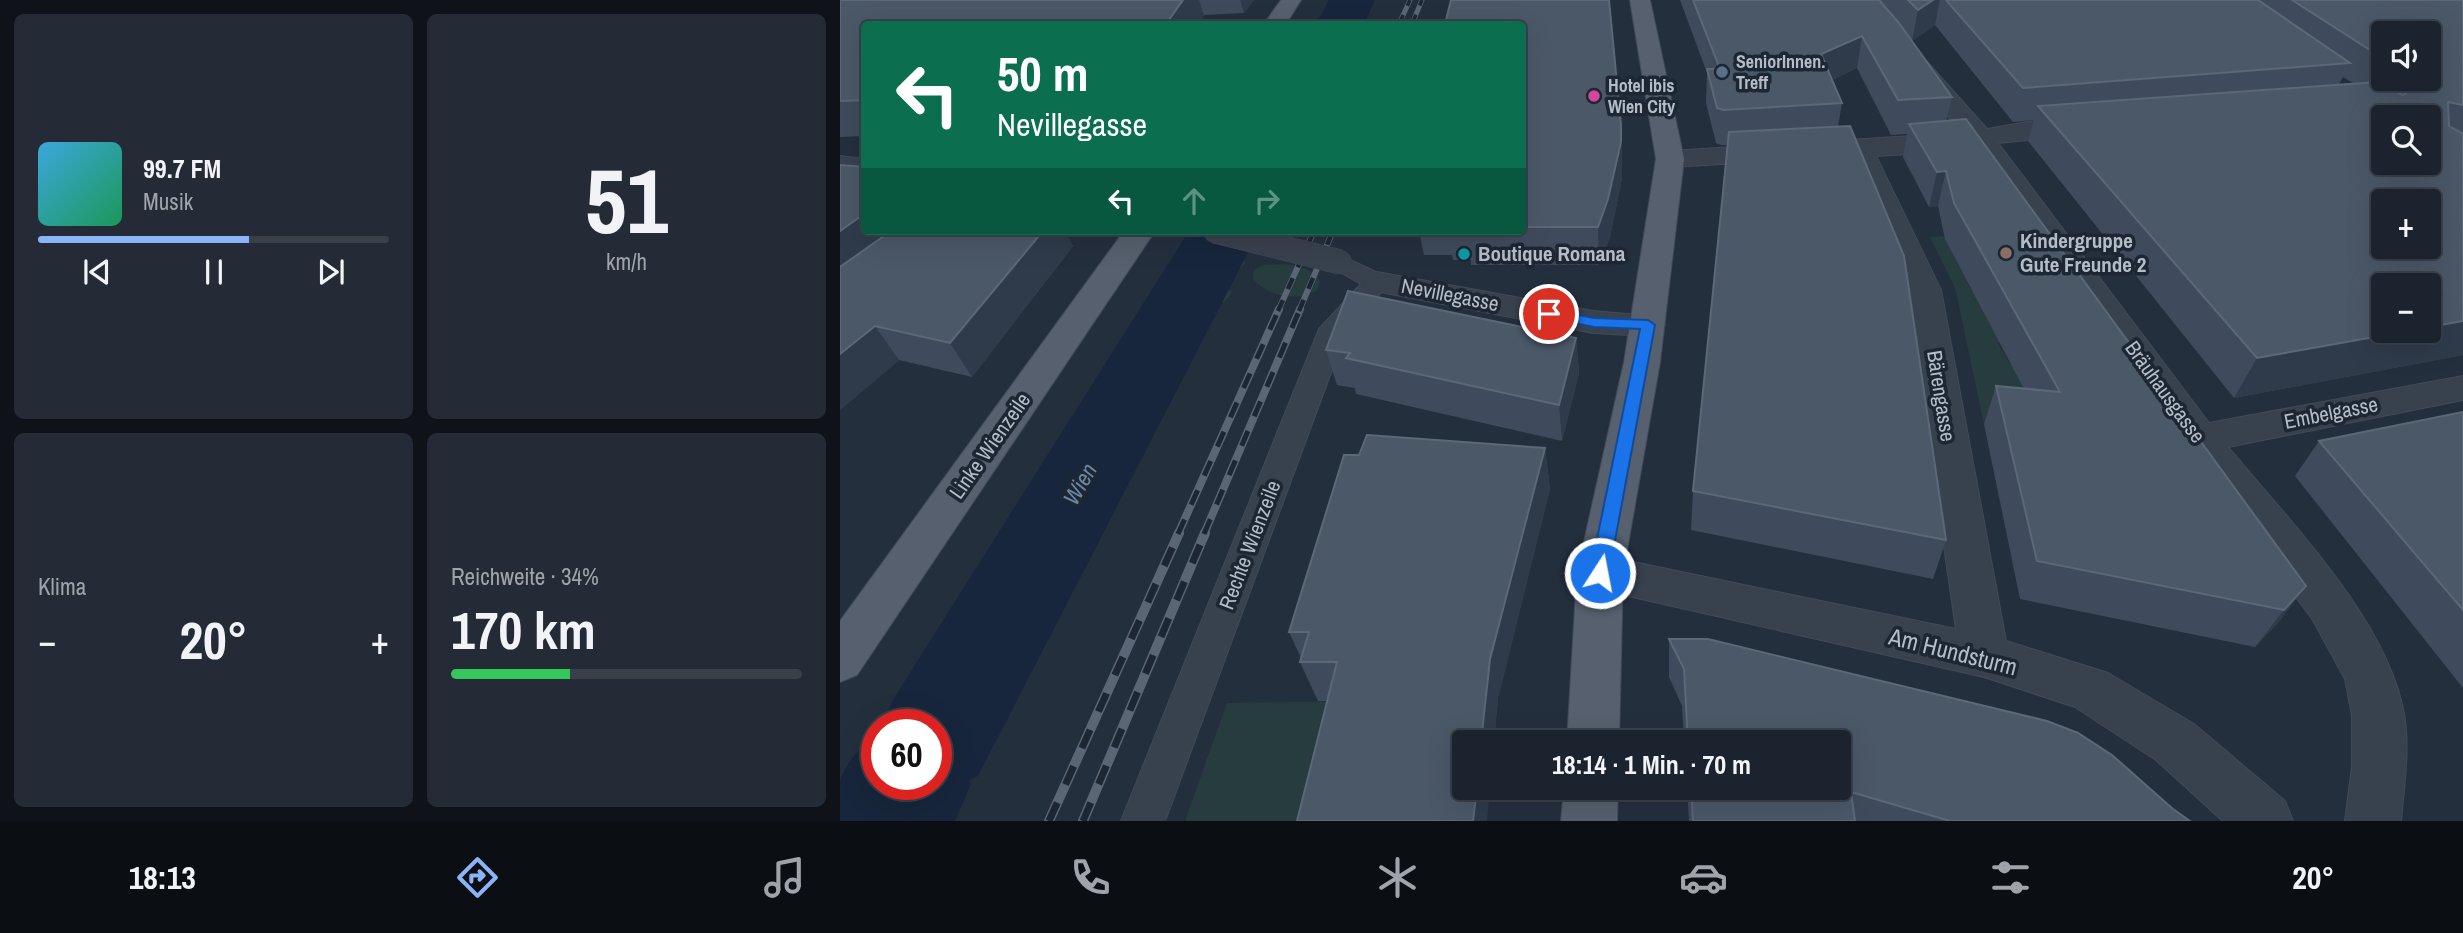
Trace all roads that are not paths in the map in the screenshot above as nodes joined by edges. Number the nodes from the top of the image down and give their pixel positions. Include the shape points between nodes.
1 (1291, 0) edge
2 (1640, 0) edge
3 (1861, 0) edge
4 (1277, 21) edge
5 (2111, 124) edge
6 (1981, 138) junction
7 (1859, 148) junction
8 (1670, 159) junction
9 (840, 164) edge
10 (861, 166) edge
11 (1137, 235) edge
12 (1231, 235) edge
13 (1377, 282) junction
14 (1648, 325) junction
15 (2463, 388) edge
16 (2199, 439) junction
17 (1600, 573) junction
18 (1984, 656) junction
19 (840, 660) edge
20 (1593, 730) edge
21 (1590, 800) edge
22 (1143, 821) edge
23 (1589, 821) edge
24 (2265, 821) edge
25 (2374, 821) edge

1 - 4 main road
2 - 8 main road
3 - 6 street, Bräuhausgasse
5 - 6 street
6 - 7 street
6 - 16 street, Bräuhausgasse
7 - 8 street
7 - 18 street, Bärengasse via 1924,290
8 - 14 main road
9 - 10 street
11 - 19 main road, Linke Wienzeile
12 - 13 street, bridge via 1340,262
13 - 14 street, Nevillegasse via 1594,322
13 - 22 street, Rechte Wienzeile via 1333,329
14 - 17 main road
15 - 16 street, Embelgasse
16 - 25 street, Bräuhausgasse via 2330,606 2369,676 2378,715
17 - 18 street, Am Hundsturm
17 - 20 main road
18 - 24 street, Am Hundsturm via 2090,689 2175,742
21 - 23 main road

